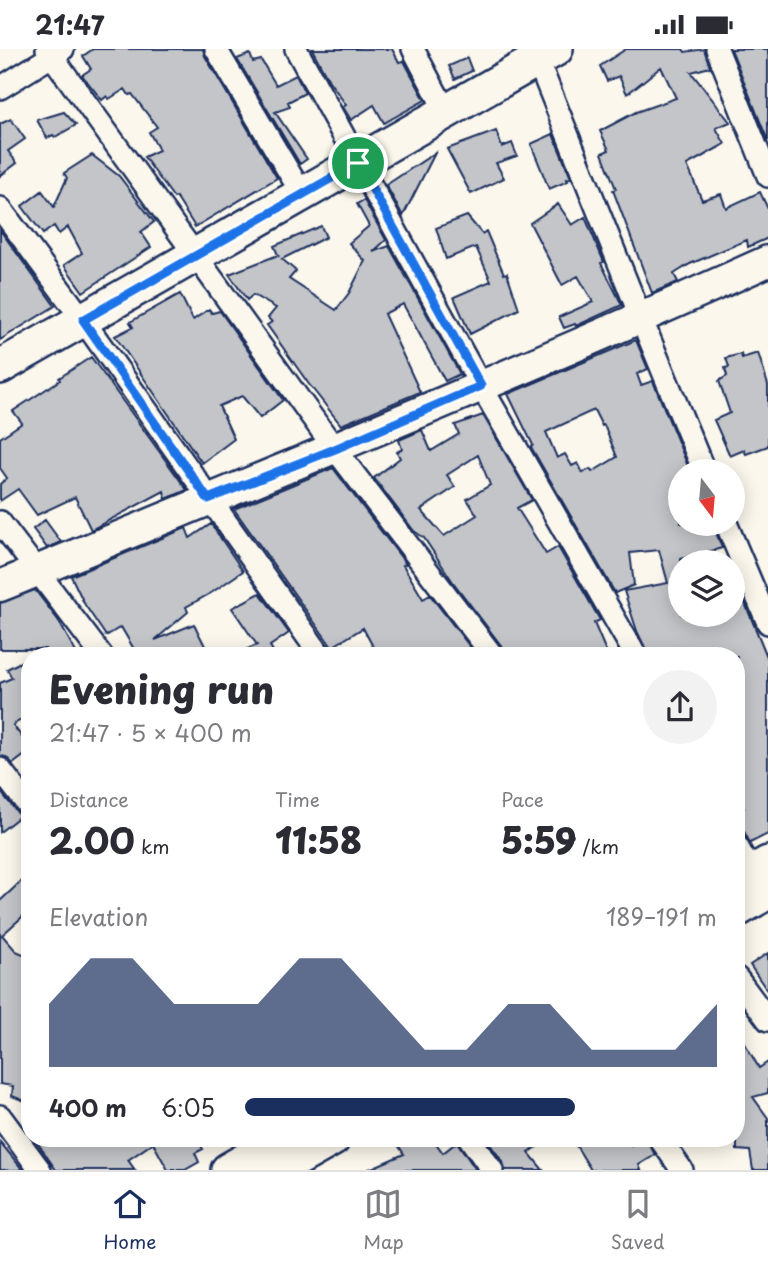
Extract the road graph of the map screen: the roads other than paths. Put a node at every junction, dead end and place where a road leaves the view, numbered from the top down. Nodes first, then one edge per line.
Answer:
1 (216, 49) edge
2 (296, 49) edge
3 (413, 49) edge
4 (717, 49) edge
5 (54, 51) edge
6 (542, 52) edge
7 (0, 88) edge
8 (446, 112) junction
9 (358, 163) junction
10 (768, 176) edge
11 (302, 194) junction
12 (0, 208) edge
13 (194, 256) junction
14 (768, 261) edge
15 (641, 319) junction
16 (83, 320) junction
17 (0, 367) edge
18 (481, 386) junction
19 (335, 449) junction
20 (699, 459) edge
21 (208, 499) junction
22 (0, 522) edge
23 (731, 536) edge
24 (37, 571) junction
25 (0, 586) edge
26 (768, 623) edge
27 (95, 647) edge
28 (315, 647) edge
29 (486, 647) edge
30 (631, 647) edge
31 (0, 769) edge
32 (21, 796) edge
33 (752, 871) edge
34 (745, 889) edge
35 (745, 989) edge
36 (768, 1020) edge
37 (0, 1116) edge
38 (21, 1144) edge
39 (23, 1147) edge
40 (317, 1147) edge
41 (476, 1147) edge
42 (666, 1147) edge
43 (292, 1159) edge
44 (40, 1170) edge
45 (229, 1170) edge
46 (492, 1170) edge
47 (682, 1170) edge

1 - 11 street
2 - 9 street
3 - 8 street
4 - 10 street
5 - 7 street
5 - 13 street
6 - 8 main road
6 - 15 street
8 - 9 main road
9 - 11 main road
9 - 18 street
11 - 13 main road
12 - 16 street
13 - 16 main road
13 - 19 street
14 - 15 main road
15 - 18 main road
15 - 20 street
16 - 17 main road
16 - 21 street
18 - 19 main road
18 - 30 street
19 - 21 main road
19 - 29 street
21 - 24 main road
21 - 28 street
22 - 24 street
23 - 26 street
24 - 25 main road
24 - 27 street
31 - 32 street
33 - 34 main road
35 - 36 street
37 - 38 street
39 - 44 street
40 - 43 main road
41 - 46 street
42 - 47 street
43 - 45 main road

